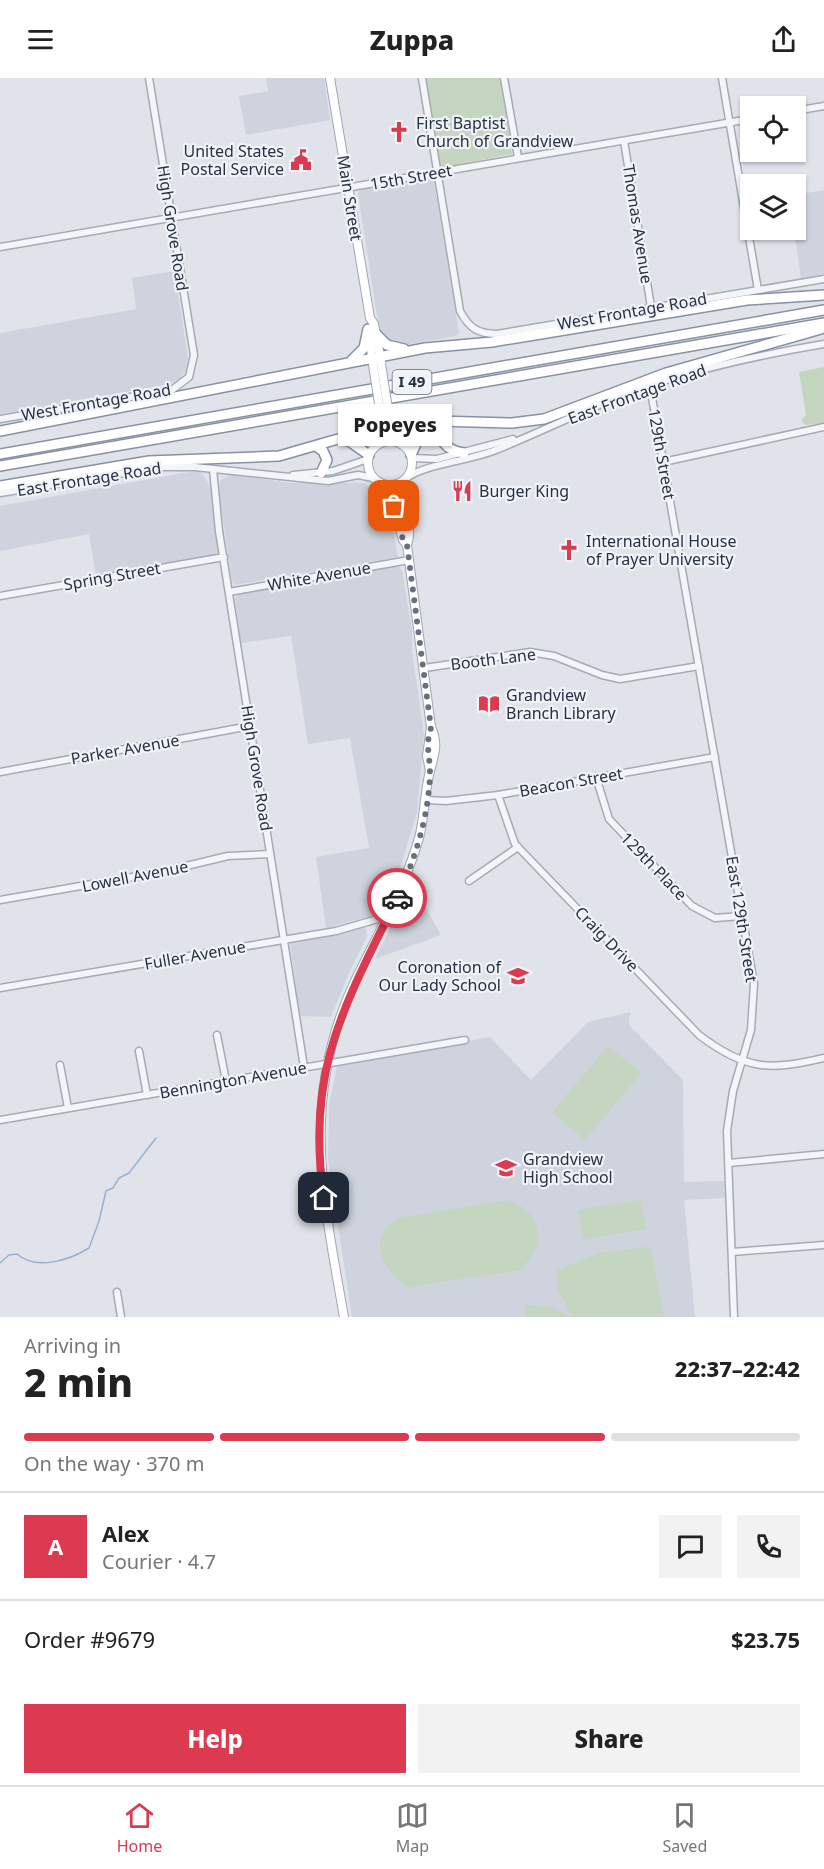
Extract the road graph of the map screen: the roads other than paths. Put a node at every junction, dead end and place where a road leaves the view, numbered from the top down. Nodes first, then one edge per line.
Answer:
1 (149, 78) edge
2 (330, 78) edge
3 (422, 78) edge
4 (504, 78) edge
5 (722, 78) edge
6 (824, 106) edge
7 (806, 109) edge
8 (740, 120) edge
9 (729, 122) junction
10 (624, 141) junction
11 (518, 157) junction
12 (437, 172) junction
13 (348, 187) junction
14 (171, 217) junction
15 (0, 247) edge
16 (824, 279) edge
17 (758, 290) junction
18 (824, 295) edge
19 (651, 307) junction
20 (824, 310) edge
21 (824, 323) edge
22 (824, 328) edge
23 (372, 331) junction
24 (824, 344) edge
25 (409, 350) junction
26 (352, 360) junction
27 (377, 360) junction
28 (189, 377) joint
29 (650, 386) junction
30 (0, 419) edge
31 (442, 420) junction
32 (386, 422) junction
33 (824, 427) edge
34 (0, 431) edge
35 (522, 437) junction
36 (379, 444) junction
37 (401, 444) junction
38 (316, 446) junction
39 (464, 453) junction
40 (0, 454) edge
41 (369, 457) junction
42 (411, 457) junction
43 (663, 462) junction
44 (0, 466) edge
45 (213, 470) junction
46 (321, 473) junction
47 (285, 476) junction
48 (409, 476) junction
49 (376, 480) junction
50 (402, 482) junction
51 (0, 486) edge
52 (0, 493) edge
53 (674, 522) joint
54 (407, 545) junction
55 (224, 557) junction
56 (409, 560) junction
57 (229, 592) junction
58 (0, 596) edge
59 (699, 666) junction
60 (425, 668) junction
61 (250, 726) junction
62 (715, 757) junction
63 (0, 772) edge
64 (596, 777) junction
65 (498, 795) junction
66 (427, 800) junction
67 (518, 847) junction
68 (270, 854) junction
69 (469, 881) dead end
70 (0, 900) edge
71 (388, 916) junction
72 (742, 916) junction
73 (284, 940) junction
74 (0, 988) edge
75 (217, 1035) dead end
76 (465, 1040) dead end
77 (139, 1051) dead end
78 (824, 1058) edge
79 (742, 1062) junction
80 (60, 1065) dead end
81 (325, 1065) junction
82 (304, 1067) junction
83 (226, 1081) junction
84 (147, 1095) junction
85 (68, 1108) junction
86 (0, 1120) edge
87 (824, 1154) edge
88 (729, 1162) junction
89 (824, 1245) edge
90 (732, 1252) junction
91 (117, 1292) dead end
92 (121, 1317) edge
93 (344, 1317) edge
94 (734, 1317) edge

1 - 14 street, High Grove Road
2 - 13 main road, Main Street
3 - 12 street, West Frontage Road
4 - 11 street
5 - 9 street
6 - 7 street
8 - 9 street, 15th Street
9 - 10 street, 15th Street
9 - 17 street
10 - 11 street, 15th Street
10 - 19 street, Thomas Avenue
11 - 12 street, 15th Street
12 - 13 street, 15th Street
12 - 19 street, West Frontage Road
13 - 14 street, 15th Street
13 - 23 main road, Main Street
14 - 15 street, 15th Street
14 - 28 street, High Grove Road
16 - 17 street, West Frontage Road
17 - 19 street, West Frontage Road
18 - 25 highway
20 - 40 highway, I 49
21 - 44 highway, I 49
22 - 31 highway
23 - 25 highway
23 - 26 highway
23 - 27 main road, Main Street
24 - 29 street, East Frontage Road
25 - 27 highway
26 - 27 highway
26 - 34 highway
27 - 32 main road, Main Street, bridge
28 - 30 street, West Frontage Road
29 - 35 street, East Frontage Road
29 - 43 street, 129th Street
31 - 39 highway
31 - 42 highway
32 - 36 main road, Main Street
32 - 37 main road, Main Street
33 - 43 street
35 - 39 street, East Frontage Road
35 - 48 street, East Frontage Road
36 - 37 main road
36 - 41 main road
37 - 42 main road
38 - 41 highway
38 - 46 highway
38 - 51 highway
39 - 42 street, East Frontage Road
41 - 46 street, East Frontage Road
41 - 49 main road
42 - 48 main road
43 - 53 street, 129th Street
45 - 47 street, East Frontage Road
45 - 52 street, East Frontage Road
45 - 55 street, High Grove Road
46 - 47 street, East Frontage Road
47 - 49 street, East Frontage Road
48 - 50 main road
49 - 50 main road
49 - 54 main road
50 - 54 main road
53 - 59 street, East 129th Street
54 - 56 main road
55 - 57 street, High Grove Road
55 - 58 street, Spring Street
56 - 57 street, White Avenue
56 - 60 main road
57 - 61 street, High Grove Road
59 - 60 street, Booth Lane
59 - 62 street, East 129th Street
60 - 66 main road
61 - 63 street, Parker Avenue
61 - 68 street, High Grove Road
62 - 64 street, Beacon Street
62 - 72 street, East 129th Street
64 - 65 street, Beacon Street
64 - 72 street, 129th Place
65 - 66 street, Beacon Street
65 - 67 street, Craig Drive
66 - 71 main road
67 - 69 street
67 - 79 street, Craig Drive
68 - 70 street, Lowell Avenue
68 - 73 street, High Grove Road
71 - 73 street, Fuller Avenue
71 - 81 main road
72 - 79 street, East 129th Street
73 - 74 street, Fuller Avenue
73 - 82 street, High Grove Road
75 - 83 street
76 - 81 street, Bennington Avenue
77 - 84 street
78 - 79 street
79 - 88 street, East 129th Street
80 - 85 street
81 - 82 street, Bennington Avenue
81 - 93 main road
82 - 83 street, Bennington Avenue
83 - 84 street, Bennington Avenue
84 - 85 street, Bennington Avenue
85 - 86 street, Bennington Avenue
87 - 88 street
88 - 90 street, East 129th Street
89 - 90 street
90 - 94 street, East 129th Street
91 - 92 street

